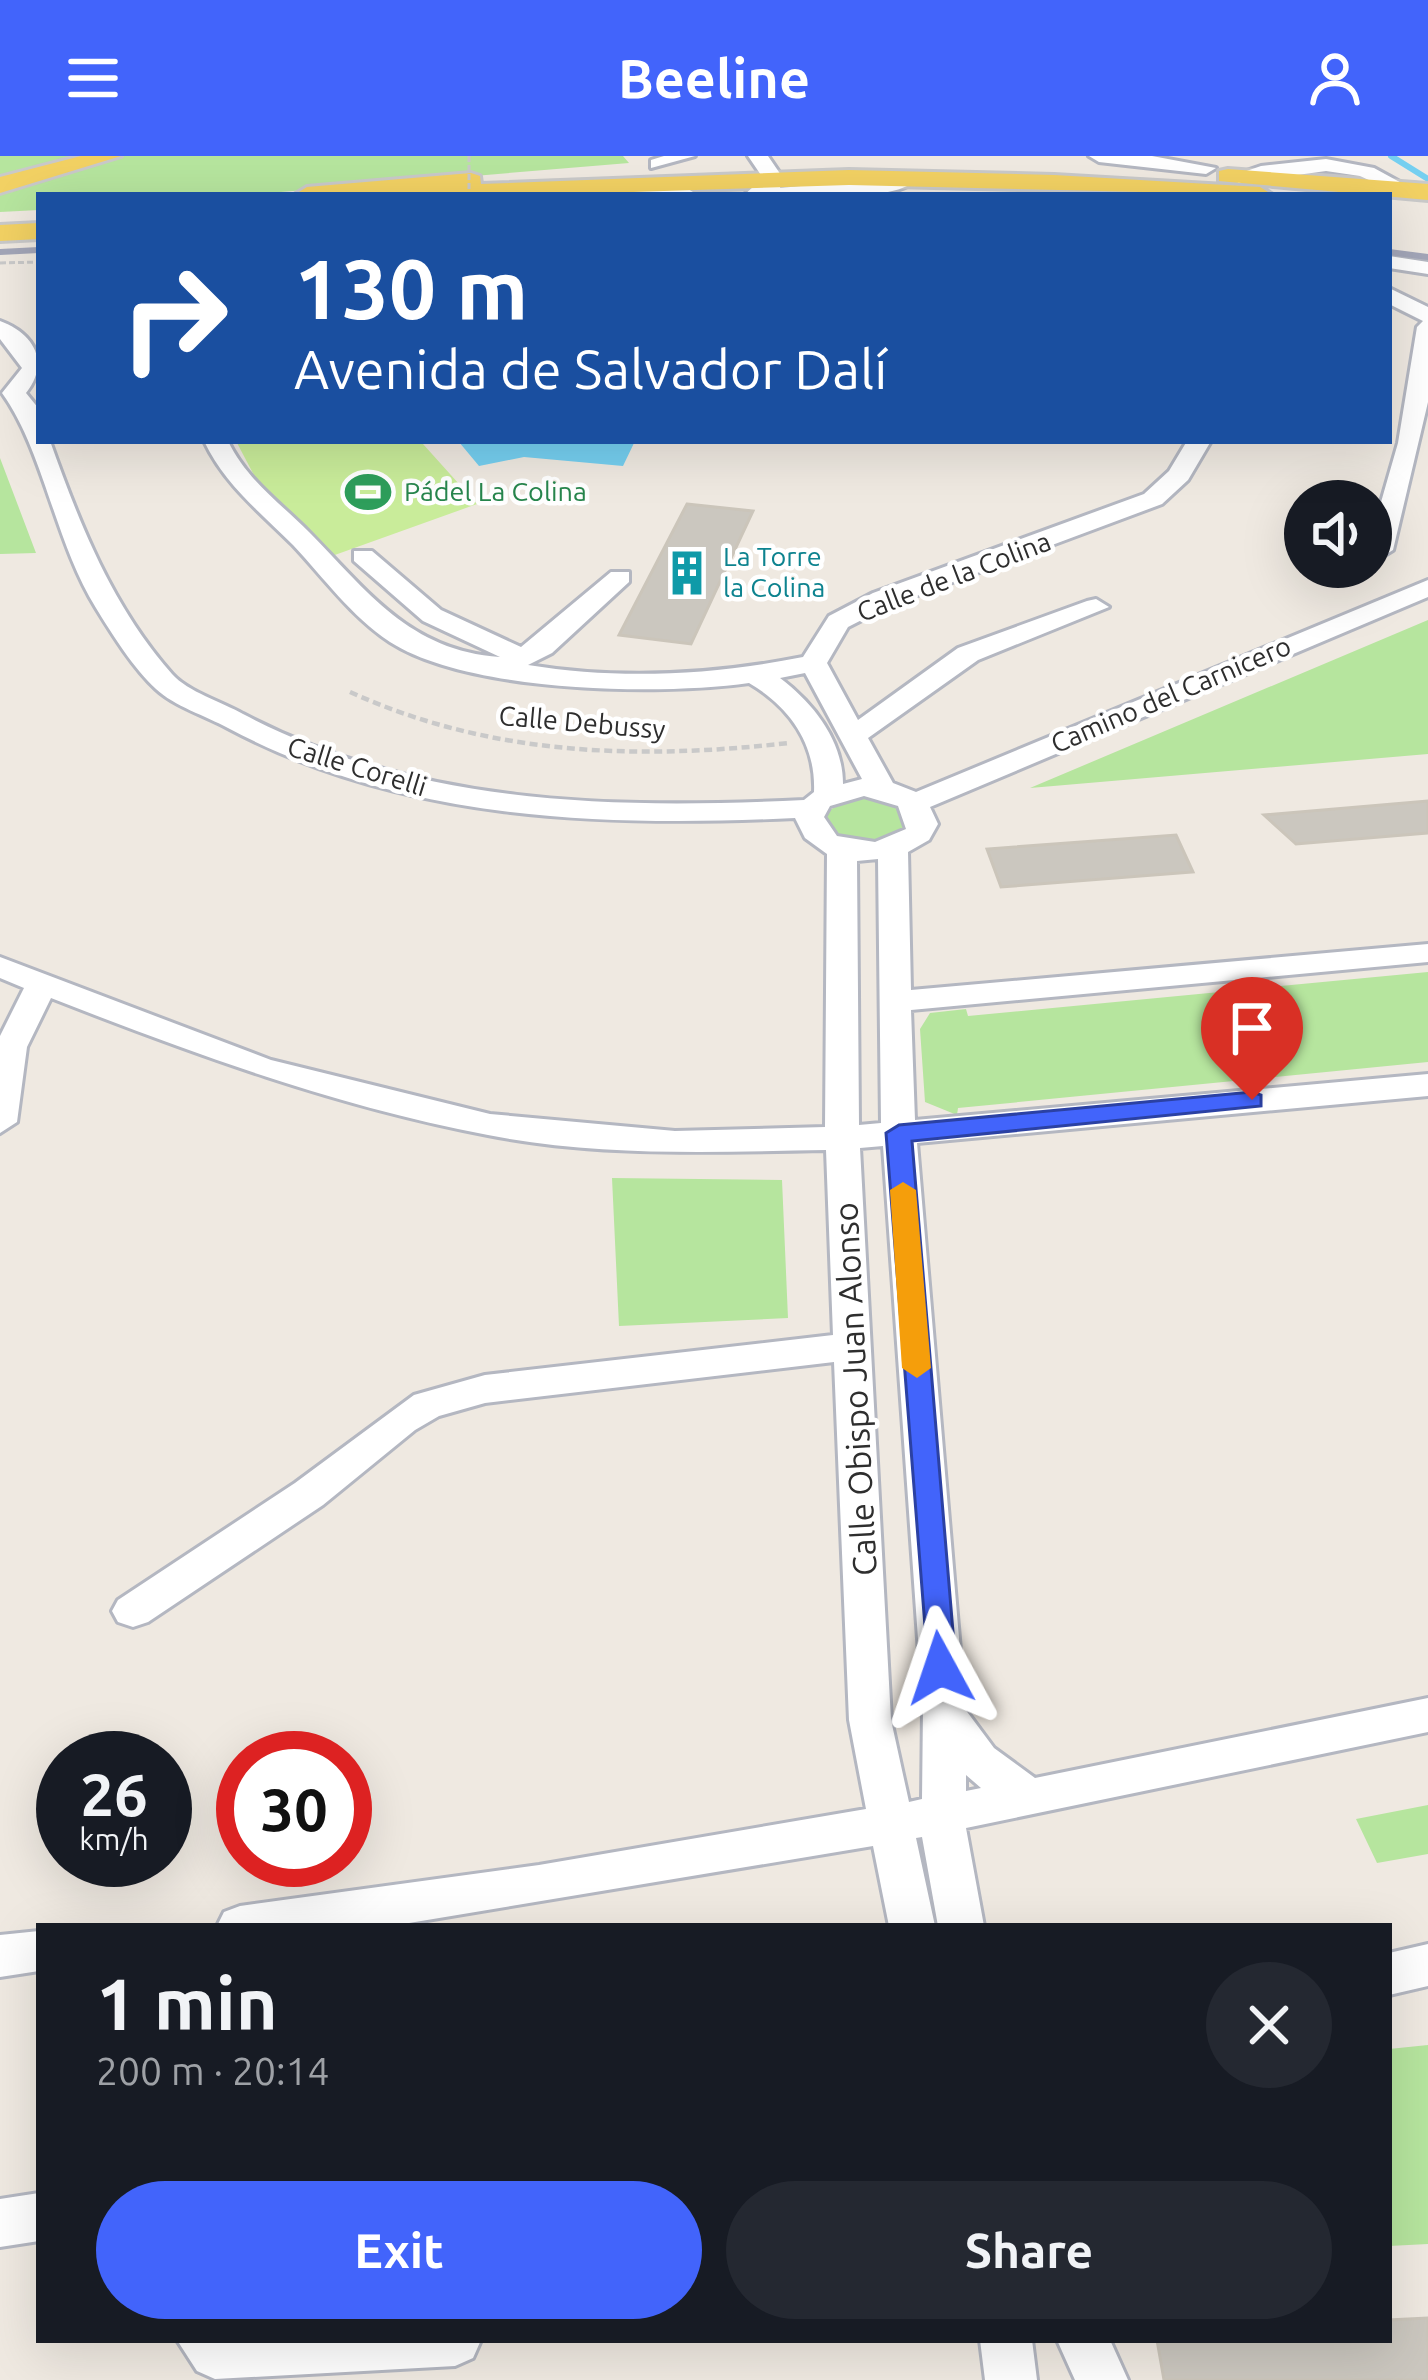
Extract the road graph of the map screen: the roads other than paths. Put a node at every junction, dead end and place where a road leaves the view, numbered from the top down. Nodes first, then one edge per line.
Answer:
1 (109, 156) edge
2 (685, 156) edge
3 (901, 156) edge
4 (1166, 158) edge
5 (1110, 162) edge
6 (1031, 164) junction
7 (1215, 169) edge
8 (766, 178) edge
9 (667, 179) edge
10 (0, 185) edge
11 (545, 188) junction
12 (374, 192) edge
13 (484, 192) edge
14 (596, 192) edge
15 (613, 192) edge
16 (1207, 192) edge
17 (1379, 192) edge
18 (1408, 196) edge
19 (1428, 209) edge
20 (36, 218) edge
21 (0, 220) edge
22 (36, 231) edge
23 (0, 233) edge
24 (1392, 262) edge
25 (1428, 268) edge
26 (1392, 297) edge
27 (1428, 316) edge
28 (1428, 327) edge
29 (0, 328) edge
30 (36, 363) edge
31 (33, 406) edge
32 (1402, 407) edge
33 (44, 444) edge
34 (216, 444) edge
35 (1196, 444) edge
36 (1419, 446) edge
37 (1392, 518) edge
38 (364, 556) dead end
39 (620, 577) dead end
40 (1428, 588) edge
41 (1096, 607) dead end
42 (509, 663) junction
43 (813, 663) junction
44 (757, 676) junction
45 (855, 735) junction
46 (882, 789) junction
47 (820, 801) junction
48 (914, 803) junction
49 (842, 848) junction
50 (893, 849) junction
51 (1428, 953) edge
52 (0, 967) edge
53 (42, 983) junction
54 (893, 1002) junction
55 (1428, 1085) edge
56 (0, 1122) edge
57 (899, 1133) junction
58 (844, 1138) junction
59 (853, 1346) junction
60 (133, 1611) dead end
61 (944, 1709) junction
62 (1428, 1715) edge
63 (1030, 1797) junction
64 (941, 1816) junction
65 (888, 1827) junction
66 (265, 1923) edge
67 (911, 1923) edge
68 (960, 1923) edge
69 (36, 1951) edge
70 (0, 1956) edge
71 (1428, 1965) edge
72 (1392, 1973) edge
73 (36, 2217) edge
74 (0, 2223) edge
75 (205, 2343) edge
76 (399, 2343) edge
77 (1006, 2343) edge
78 (1084, 2343) edge
79 (1011, 2380) edge
80 (1102, 2380) edge

1 - 10 main road
2 - 9 street
3 - 6 main road
4 - 5 street
4 - 7 street
5 - 6 main road
5 - 7 main road
6 - 8 main road
7 - 17 main road
8 - 9 main road
8 - 16 main road
9 - 11 main road
9 - 12 main road
9 - 15 street
11 - 13 main road
11 - 14 street
18 - 19 main road
20 - 21 main road
22 - 23 main road
24 - 25 street
26 - 27 street
28 - 32 street
29 - 30 street
30 - 31 street
32 - 36 street
33 - 47 street, Calle Corelli
34 - 42 street
35 - 43 street, Calle de la Colina
36 - 37 street
38 - 42 street
39 - 42 street
40 - 48 street, Camino del Carnicero
41 - 45 street
42 - 44 street
43 - 44 street
43 - 45 street
44 - 47 street
45 - 46 street
46 - 47 street, Calle Corelli
46 - 48 street
47 - 49 street
48 - 50 street
49 - 50 street
49 - 58 street, Calle Obispo Juan Alonso
50 - 54 street, Calle Obispo Juan Alonso
51 - 54 street
52 - 53 street
53 - 56 street
53 - 58 street
54 - 57 street, Calle Obispo Juan Alonso
55 - 57 street
57 - 58 street
57 - 61 street, Calle Obispo Juan Alonso
58 - 59 street, Calle Obispo Juan Alonso
59 - 60 street
59 - 65 street, Calle Obispo Juan Alonso
61 - 63 street
61 - 64 street, Calle Obispo Juan Alonso
62 - 63 street
63 - 64 street
64 - 65 street
64 - 68 street, Calle Obispo Juan Alonso
65 - 66 street
65 - 67 street, Calle Obispo Juan Alonso
69 - 70 street
71 - 72 street
73 - 74 street
75 - 76 street
77 - 79 street
78 - 80 street

